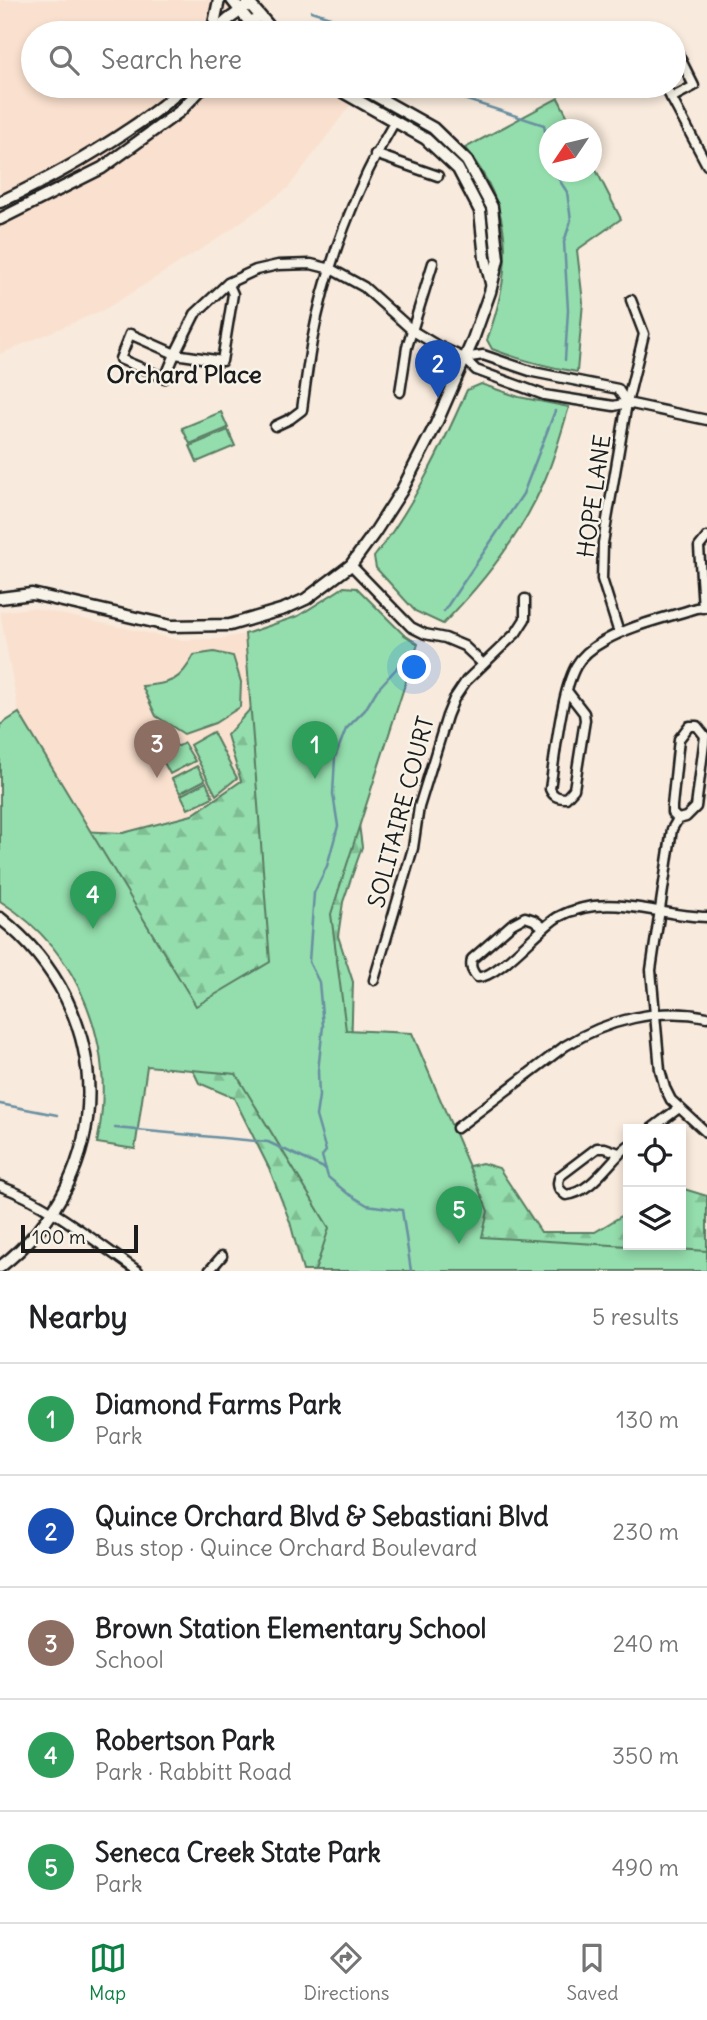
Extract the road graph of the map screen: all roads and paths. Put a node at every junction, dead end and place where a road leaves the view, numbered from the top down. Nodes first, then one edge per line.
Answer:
1 (219, 0) edge
2 (232, 0) edge
3 (249, 2) edge
4 (241, 12) junction
5 (260, 17) junction
6 (215, 21) edge
7 (227, 21) edge
8 (248, 21) edge
9 (254, 21) edge
10 (264, 21) edge
11 (686, 70) edge
12 (686, 90) edge
13 (171, 98) edge
14 (193, 98) edge
15 (354, 98) edge
16 (379, 98) edge
17 (671, 98) edge
18 (395, 121) junction
19 (375, 154) junction
20 (707, 166) edge
21 (438, 176) dead end
22 (0, 202) edge
23 (0, 219) edge
24 (433, 263) dead end
25 (331, 269) junction
26 (228, 283) junction
27 (492, 285) junction
28 (631, 300) dead end
29 (413, 331) junction
30 (175, 354) junction
31 (464, 358) junction
32 (400, 392) dead end
33 (628, 403) junction
34 (707, 420) edge
35 (275, 426) dead end
36 (707, 537) edge
37 (352, 565) junction
38 (0, 598) edge
39 (525, 599) dead end
40 (705, 608) edge
41 (619, 633) junction
42 (483, 664) junction
43 (567, 691) junction
44 (678, 819) junction
45 (659, 911) junction
46 (707, 917) edge
47 (0, 918) edge
48 (543, 927) junction
49 (374, 980) dead end
50 (655, 1014) junction
51 (707, 1017) edge
52 (679, 1108) junction
53 (658, 1124) edge
54 (457, 1128) dead end
55 (707, 1132) edge
56 (623, 1150) edge
57 (619, 1153) junction
58 (0, 1186) edge
59 (53, 1213) junction
60 (222, 1256) dead end
61 (0, 1267) edge
62 (134, 1270) edge
63 (209, 1271) edge

1 - 6 street
2 - 4 street
3 - 4 street
3 - 5 street
4 - 7 street
4 - 8 street
5 - 9 street
5 - 10 street
11 - 12 street
13 - 22 street
14 - 23 street
15 - 18 street
16 - 27 street
17 - 20 street
18 - 19 street
18 - 27 street
19 - 21 street
19 - 25 street
24 - 29 street
25 - 26 street
25 - 29 street
25 - 35 street
26 - 30 street
26 - 30 street
27 - 31 street
28 - 33 street, HOPE LANE
29 - 31 street
29 - 32 street
30 - 30 street
31 - 33 street
31 - 33 street
31 - 37 street
33 - 34 street
33 - 41 street, HOPE LANE
36 - 40 street
37 - 38 street
37 - 42 street
39 - 42 street, SOLITAIRE COURT
40 - 41 street
41 - 43 street
42 - 49 street, SOLITAIRE COURT
43 - 43 street
44 - 44 street
44 - 45 street
45 - 46 street
45 - 48 street
45 - 50 street
47 - 59 street
48 - 48 street
50 - 51 street
50 - 52 street
50 - 54 street
52 - 53 street
52 - 55 street
56 - 57 street
57 - 57 street
58 - 59 street
59 - 61 street
59 - 62 street
60 - 63 street

